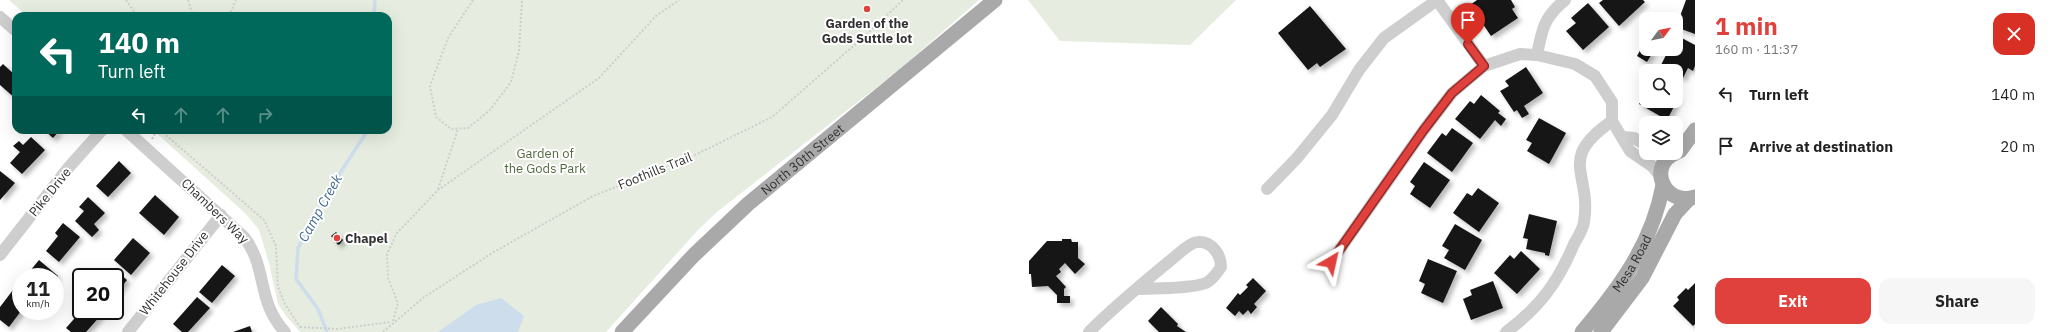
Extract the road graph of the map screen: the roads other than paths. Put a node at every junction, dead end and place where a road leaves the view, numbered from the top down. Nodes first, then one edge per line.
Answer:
1 (995, 0) edge
2 (1437, 0) edge
3 (1565, 0) edge
4 (0, 19) edge
5 (12, 28) edge
6 (1537, 55) junction
7 (1484, 66) junction
8 (1612, 121) junction
9 (1695, 130) edge
10 (99, 134) edge
11 (131, 134) edge
12 (1622, 137) junction
13 (1639, 141) edge
14 (1683, 143) edge
15 (1683, 153) edge
16 (1695, 154) edge
17 (1667, 160) edge
18 (1662, 181) junction
19 (1267, 189) dead end
20 (1692, 198) edge
21 (221, 214) junction
22 (0, 255) edge
23 (1331, 262) dead end
24 (1137, 290) junction
25 (128, 332) edge
26 (285, 332) edge
27 (622, 332) edge
28 (1089, 332) edge
29 (1506, 332) edge
30 (1582, 332) edge
31 (1600, 332) edge

1 - 27 main road, North 30th Street
2 - 7 street
2 - 19 street
3 - 6 street
4 - 5 street
6 - 7 street
6 - 8 street
7 - 23 street
8 - 12 street
8 - 29 street
9 - 14 main road, Mesa Road
10 - 22 street, Pike Drive
11 - 21 street, Chambers Way
12 - 13 street
12 - 18 street
15 - 16 main road
17 - 18 main road, Mesa Road
18 - 20 main road, Mesa Road
18 - 30 main road, Mesa Road
20 - 31 main road, Mesa Road
21 - 25 street, Whitehouse Drive
21 - 26 street, Chambers Way
24 - 24 street
24 - 28 street

